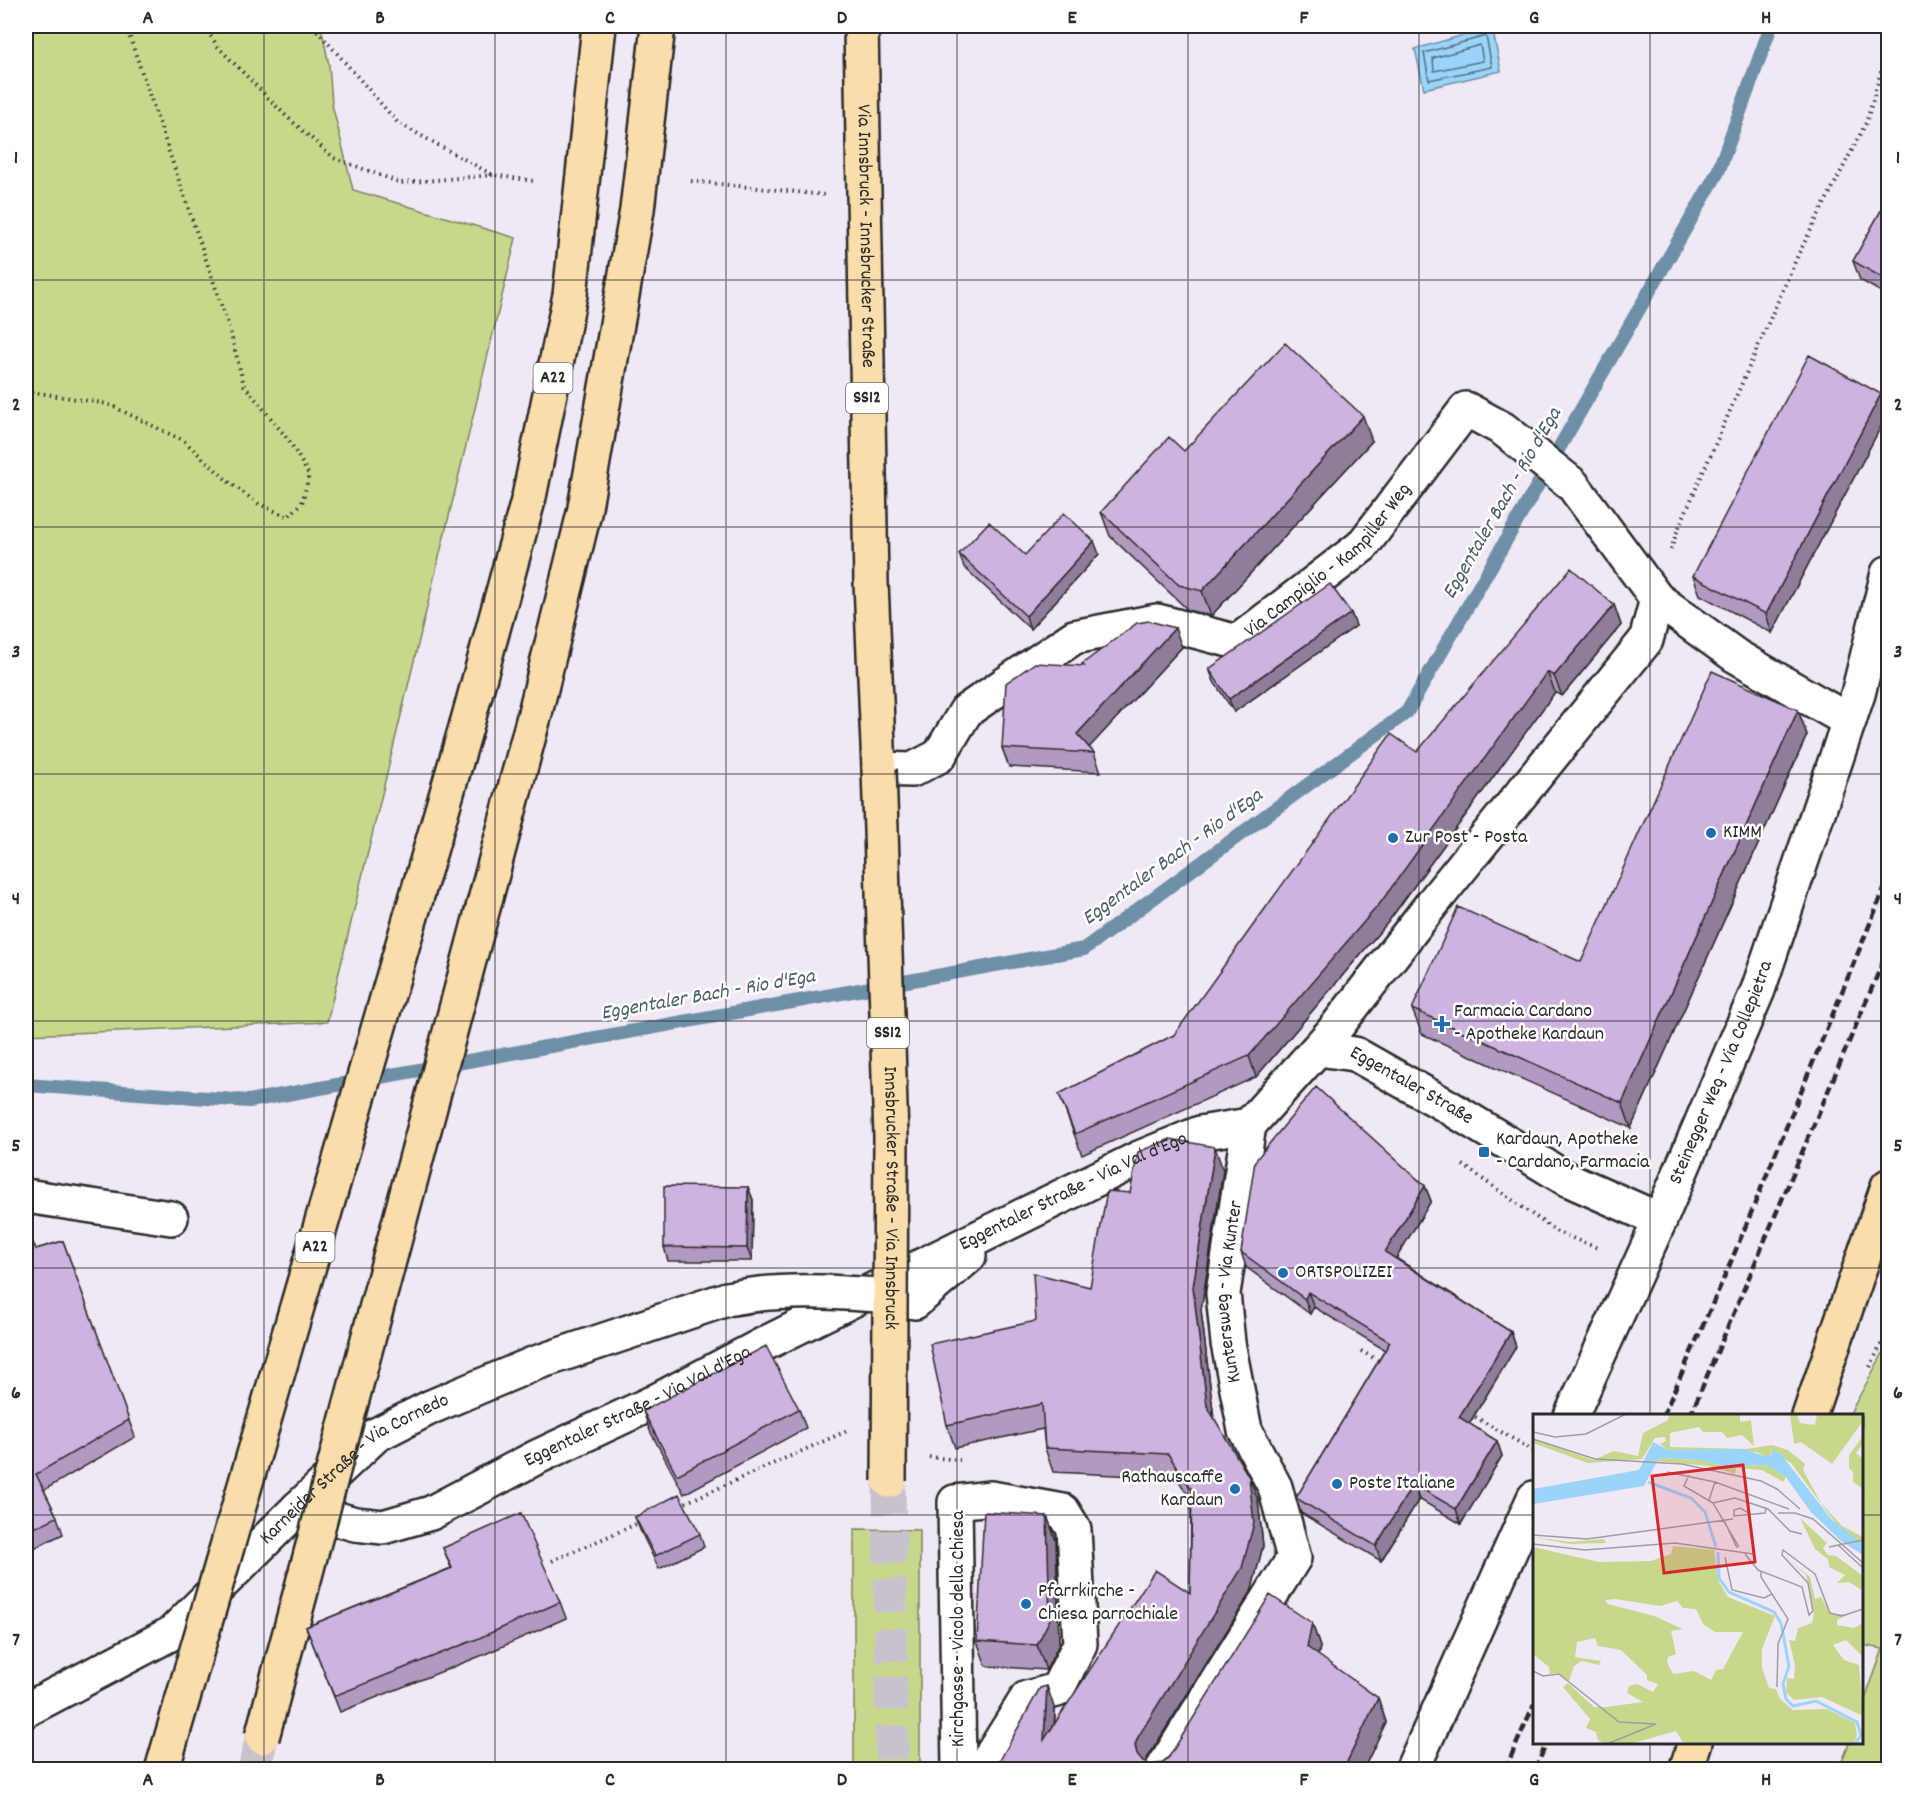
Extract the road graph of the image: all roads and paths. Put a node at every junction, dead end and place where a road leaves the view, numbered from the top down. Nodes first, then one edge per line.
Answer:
1 (126, 26) edge
2 (204, 26) edge
3 (314, 26) edge
4 (599, 26) edge
5 (658, 26) edge
6 (861, 26) edge
7 (1888, 48) edge
8 (493, 174) junction
9 (534, 181) dead end
10 (691, 181) dead end
11 (864, 199) junction
12 (26, 392) edge
13 (1888, 573) edge
14 (1657, 599) junction
15 (1849, 721) junction
16 (879, 769) junction
17 (1318, 1049) junction
18 (1249, 1125) junction
19 (1454, 1158) dead end
20 (1888, 1185) edge
21 (26, 1196) edge
22 (171, 1218) dead end
23 (1660, 1220) junction
24 (1007, 1224) junction
25 (1600, 1249) dead end
26 (902, 1299) junction
27 (1361, 1351) edge
28 (1389, 1367) edge
29 (1465, 1411) edge
30 (1572, 1414) edge
31 (1810, 1414) edge
32 (852, 1429) dead end
33 (927, 1446) dead end
34 (1533, 1450) edge
35 (961, 1460) edge
36 (889, 1481) tunnel mouth
37 (1533, 1500) edge
38 (298, 1508) junction
39 (669, 1509) edge
40 (648, 1519) edge
41 (552, 1561) dead end
42 (26, 1710) edge
43 (262, 1737) tunnel mouth
44 (1695, 1744) edge
45 (162, 1770) edge
46 (959, 1770) edge
47 (981, 1770) edge
48 (1162, 1770) edge
49 (1412, 1770) edge
50 (1686, 1770) edge

1 - 12 path
2 - 8 path
3 - 8 path
4 - 45 main road, A22, bridge
5 - 43 main road, bridge
6 - 11 main road, Via Innsbruck - Innsbrucker Straße / SS12
7 - 14 path
8 - 9 path
10 - 11 path
11 - 16 main road, Via Innsbruck - Innsbrucker Straße / SS12
13 - 15 street, Steinegger Weg - Via Collepietra
14 - 15 street
14 - 16 street, Via Campiglio - Kampiller Weg
14 - 17 street
15 - 23 street, Steinegger Weg - Via Collepietra
16 - 26 main road, Innsbrucker Straße - Via Innsbruck / SS12, bridge
17 - 18 street
17 - 23 street, Eggentaler Straße
18 - 24 street, Eggentaler Straße - Via Val d'Ega
18 - 48 street, Kuntersweg - Via Kunter
19 - 25 path
20 - 31 main road
21 - 22 street
23 - 30 street, Steinegger Weg - Via Collepietra
24 - 26 street
24 - 38 street, Eggentaler Straße - Via Val d'Ega
26 - 36 main road, Innsbrucker Straße - Via Innsbruck / SS12, bridge
26 - 38 street, Karneider Straße - Via Cornedo, bridge
27 - 28 path
29 - 34 path
32 - 39 path
33 - 35 path
37 - 49 street
38 - 42 street, Karneider Straße - Via Cornedo
40 - 41 path
44 - 50 main road
46 - 47 street, Kirchgasse - Vicolo della Chiesa

